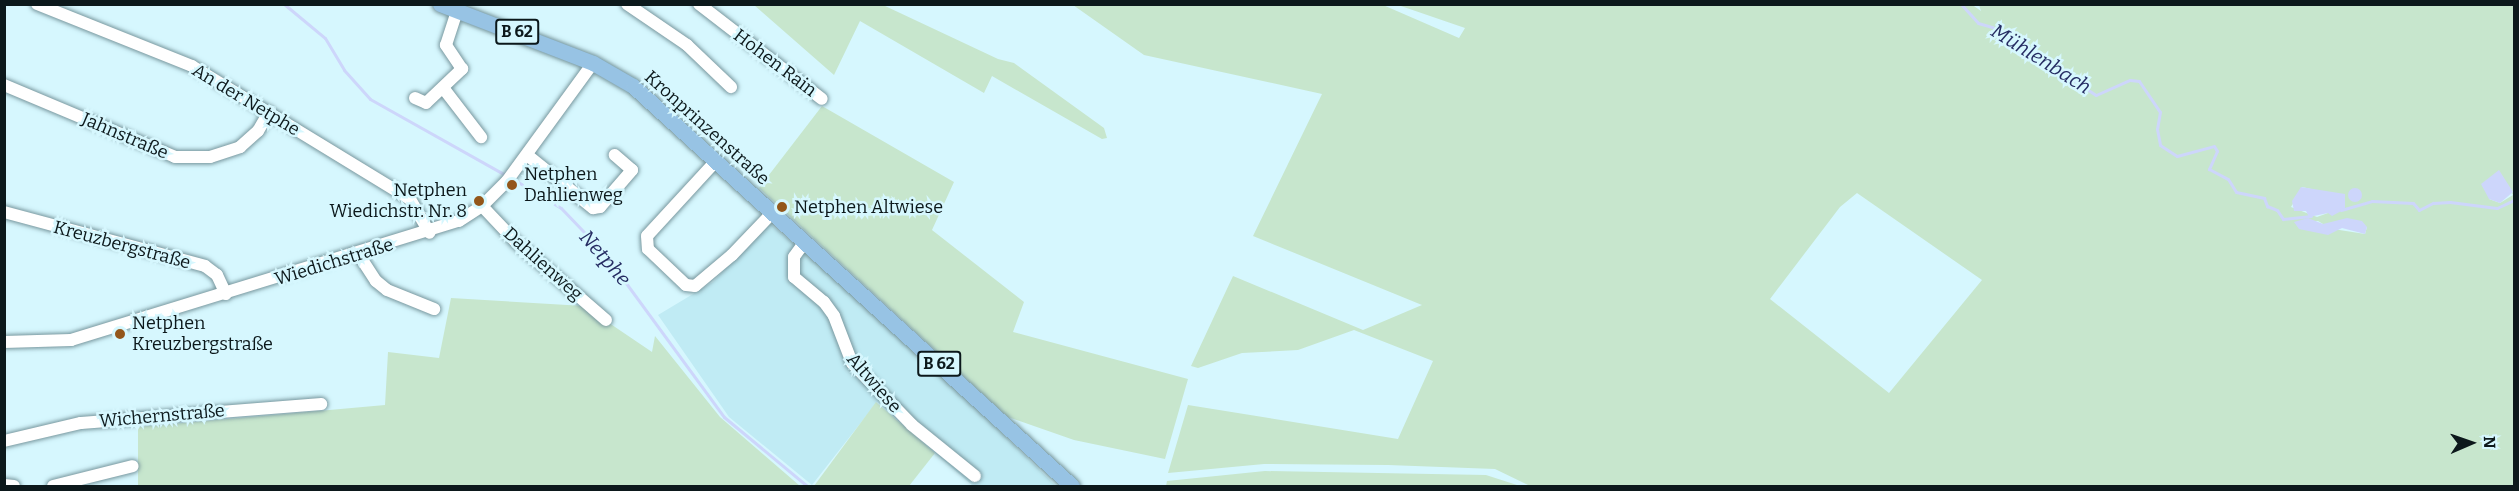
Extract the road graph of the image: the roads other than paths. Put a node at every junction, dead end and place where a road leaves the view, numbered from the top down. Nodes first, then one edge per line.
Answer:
1 (37, 4) edge
2 (440, 4) edge
3 (627, 4) edge
4 (699, 4) edge
5 (457, 11) junction
6 (593, 63) junction
7 (4, 85) edge
8 (731, 87) dead end
9 (444, 89) junction
10 (415, 98) dead end
11 (822, 99) dead end
12 (269, 112) junction
13 (481, 137) dead end
14 (527, 155) junction
15 (615, 155) dead end
16 (715, 162) junction
17 (482, 206) junction
18 (4, 212) edge
19 (773, 212) junction
20 (430, 233) junction
21 (804, 243) junction
22 (359, 255) junction
23 (226, 294) junction
24 (434, 309) dead end
25 (606, 320) dead end
26 (4, 342) edge
27 (321, 404) dead end
28 (4, 441) edge
29 (133, 466) dead end
30 (975, 476) dead end
31 (4, 485) edge
32 (14, 486) edge
33 (53, 486) edge
34 (1072, 486) edge

1 - 12 street, An der Netphe
2 - 5 main road, Kronprinzenstraße / B 62
3 - 8 street
4 - 11 street, Hohen Rain
5 - 6 main road, Kronprinzenstraße / B 62
5 - 9 street
6 - 14 street, Wiedichstraße
6 - 16 main road, Kronprinzenstraße / B 62
7 - 12 street, Jahnstraße
9 - 10 street
9 - 13 street
12 - 20 street, An der Netphe
14 - 15 street
14 - 17 street, Wiedichstraße
16 - 19 main road, Kronprinzenstraße / B 62
16 - 19 street
17 - 20 street, Wiedichstraße
17 - 25 street, Dahlienweg
18 - 23 street, Kreuzbergstraße
19 - 21 main road, Kronprinzenstraße / B 62
20 - 22 street, Wiedichstraße
21 - 30 street, Altwiese
21 - 34 main road, B 62
22 - 23 street, Wiedichstraße
22 - 24 street
23 - 26 street, Wiedichstraße
27 - 28 street, Wichernstraße
29 - 33 street
31 - 32 street

